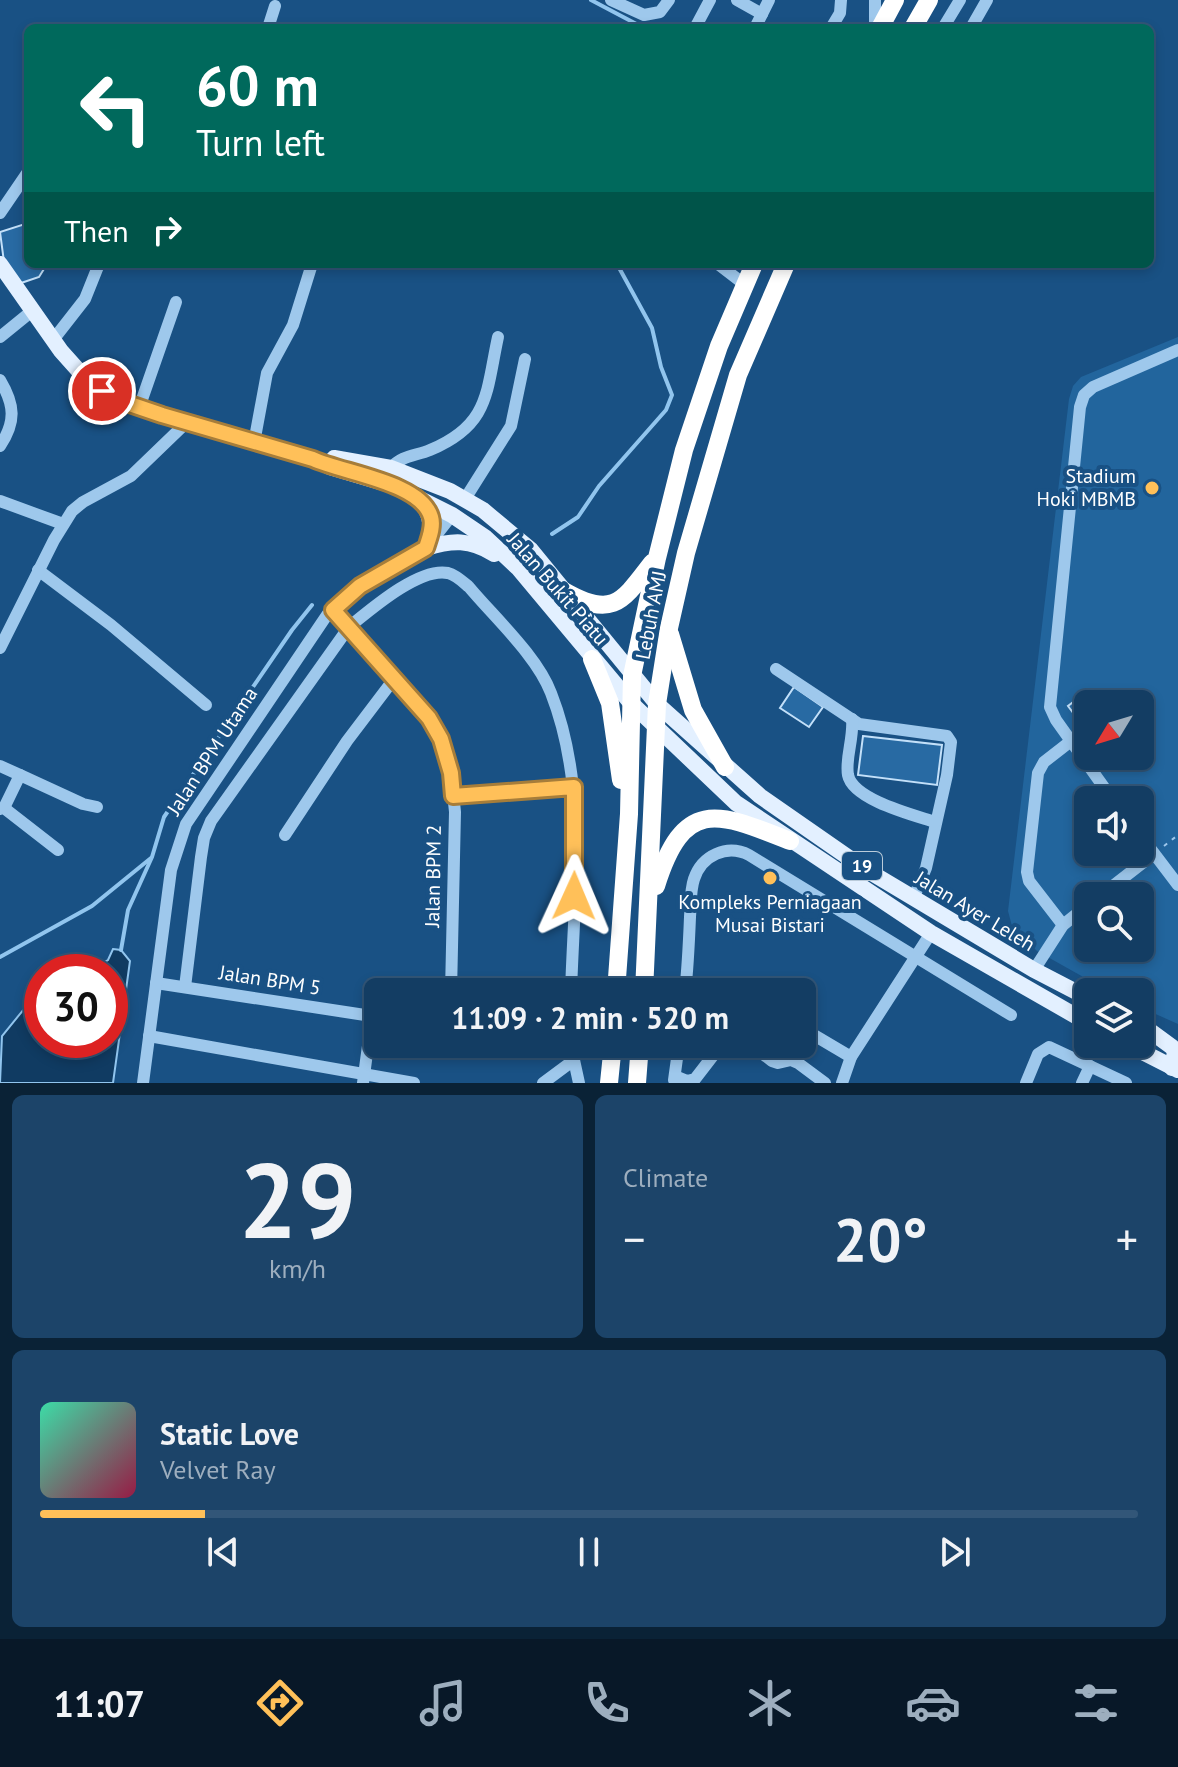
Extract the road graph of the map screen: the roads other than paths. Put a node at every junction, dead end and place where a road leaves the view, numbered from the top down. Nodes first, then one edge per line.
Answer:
1 (611, 0) edge
2 (669, 0) edge
3 (710, 0) edge
4 (737, 0) edge
5 (769, 0) edge
6 (841, 0) edge
7 (875, 0) edge
8 (895, 0) edge
9 (929, 0) edge
10 (960, 0) edge
11 (987, 0) edge
12 (275, 6) dead end
13 (762, 14) junction
14 (269, 24) edge
15 (697, 24) edge
16 (757, 24) edge
17 (833, 24) edge
18 (877, 24) edge
19 (880, 24) edge
20 (915, 24) edge
21 (945, 24) edge
22 (973, 24) edge
23 (24, 178) edge
24 (0, 213) edge
25 (0, 264) edge
26 (97, 268) edge
27 (311, 268) edge
28 (723, 268) edge
29 (752, 268) edge
30 (784, 268) edge
31 (744, 284) junction
32 (176, 302) dead end
33 (32, 311) junction
34 (0, 337) edge
35 (498, 337) dead end
36 (53, 340) junction
37 (1178, 350) edge
38 (525, 359) dead end
39 (0, 380) edge
40 (139, 408) junction
41 (186, 423) junction
42 (254, 443) junction
43 (0, 446) edge
44 (313, 459) junction
45 (391, 468) junction
46 (420, 478) junction
47 (419, 498) junction
48 (465, 499) junction
49 (0, 501) edge
50 (452, 515) junction
51 (63, 524) junction
52 (509, 530) junction
53 (426, 548) junction
54 (657, 558) junction
55 (519, 569) junction
56 (38, 570) junction
57 (564, 591) junction
58 (333, 610) junction
59 (349, 627) junction
60 (669, 628) junction
61 (0, 648) edge
62 (592, 659) junction
63 (776, 669) dead end
64 (632, 676) junction
65 (394, 679) junction
66 (631, 703) junction
67 (657, 704) junction
68 (206, 705) dead end
69 (852, 719) junction
70 (657, 730) junction
71 (1071, 741) junction
72 (0, 766) edge
73 (725, 767) junction
74 (20, 775) junction
75 (1103, 786) edge
76 (574, 787) junction
77 (453, 796) junction
78 (97, 807) dead end
79 (2, 809) edge
80 (629, 814) junction
81 (935, 822) junction
82 (285, 835) dead end
83 (790, 841) junction
84 (58, 850) dead end
85 (1154, 854) edge
86 (1139, 866) edge
87 (1118, 882) edge
88 (895, 885) junction
89 (1178, 885) edge
90 (914, 897) junction
91 (649, 907) junction
92 (1074, 916) edge
93 (1063, 925) junction
94 (931, 933) junction
95 (916, 957) junction
96 (1034, 970) junction
97 (451, 978) edge
98 (571, 978) edge
99 (617, 978) edge
100 (645, 978) edge
101 (686, 978) edge
102 (156, 983) junction
103 (185, 987) junction
104 (1074, 991) edge
105 (364, 1015) edge
106 (1011, 1015) dead end
107 (1074, 1015) edge
108 (1074, 1015) edge
109 (1154, 1030) edge
110 (1154, 1034) edge
111 (149, 1036) junction
112 (816, 1036) edge
113 (1178, 1040) edge
114 (851, 1057) junction
115 (368, 1058) edge
116 (612, 1058) edge
117 (639, 1058) edge
118 (677, 1058) edge
119 (711, 1058) edge
120 (768, 1058) edge
121 (1148, 1058) edge
122 (574, 1060) joint
123 (1090, 1066) junction
124 (1173, 1074) edge
125 (364, 1078) edge
126 (674, 1079) edge
127 (143, 1083) edge
128 (414, 1083) edge
129 (543, 1083) edge
130 (579, 1083) edge
131 (609, 1083) edge
132 (637, 1083) edge
133 (825, 1083) edge
134 (842, 1083) edge
135 (1026, 1083) edge
136 (1082, 1083) edge
137 (1126, 1083) edge

1 - 2 street
3 - 15 street
4 - 13 street
5 - 13 street
6 - 17 street
7 - 18 street
8 - 19 highway
9 - 20 highway
10 - 21 street
11 - 22 street
12 - 14 street
13 - 16 street
23 - 24 street
25 - 33 main road, Jalan Bukit Piatu
26 - 36 street
27 - 42 street
28 - 31 street
29 - 31 highway, Lebuh AMJ
30 - 60 highway, Lebuh AMJ
31 - 54 highway, Lebuh AMJ
32 - 40 street
33 - 34 street
33 - 36 main road, Jalan Bukit Piatu
35 - 45 street
36 - 40 main road, Jalan Bukit Piatu
37 - 71 street
38 - 48 street
39 - 43 street
40 - 41 main road, Jalan Bukit Piatu
41 - 42 main road, Jalan Bukit Piatu
41 - 51 street
42 - 44 main road, Jalan Bukit Piatu
44 - 45 main road, Jalan Bukit Piatu
44 - 47 main road, Jalan Bukit Piatu
45 - 46 main road, Jalan Bukit Piatu
46 - 48 main road, Jalan Bukit Piatu
46 - 50 main road
47 - 50 main road, Jalan Bukit Piatu
47 - 53 main road
48 - 52 main road, Jalan Bukit Piatu
49 - 51 street
50 - 52 main road
50 - 53 street, Jalan BPM Utama
50 - 55 main road, Jalan Bukit Piatu
51 - 56 street
52 - 57 main road, Jalan Bukit Piatu
53 - 55 main road
53 - 58 street, Jalan BPM Utama
54 - 57 highway
54 - 64 highway, Lebuh AMJ
55 - 62 main road, Jalan Bukit Piatu
56 - 61 street
56 - 68 street
57 - 64 main road, Jalan Bukit Piatu
58 - 59 street, Jalan BPM 2
58 - 102 street, Jalan BPM Utama
59 - 65 street, Jalan BPM 2
59 - 76 street
59 - 103 street
60 - 67 highway, Lebuh AMJ
60 - 73 highway
62 - 66 main road, Jalan Bukit Piatu
62 - 80 highway
63 - 69 street
64 - 66 highway, Lebuh AMJ
64 - 67 main road, Jalan Bukit Piatu
65 - 77 street, Jalan BPM 2
65 - 82 street
66 - 70 main road, Jalan Bukit Piatu
66 - 80 highway, Lebuh AMJ
67 - 70 highway, Lebuh AMJ
67 - 73 main road, Jalan Ayer Leleh / 19
69 - 81 street
69 - 81 street
70 - 83 main road, Jalan Ayer Leleh / 19
70 - 91 highway, Lebuh AMJ
71 - 75 street
71 - 93 street
72 - 74 street
73 - 88 main road, Jalan Ayer Leleh / 19
74 - 78 street
74 - 79 street
76 - 77 street
76 - 98 street
77 - 97 street, Jalan BPM 2
79 - 84 street
80 - 99 highway, Lebuh AMJ
81 - 90 street
83 - 91 highway
83 - 94 main road, Jalan Ayer Leleh / 19
85 - 89 street
86 - 87 street
88 - 90 main road, Jalan Ayer Leleh / 19
88 - 94 main road
90 - 96 main road, Jalan Ayer Leleh / 19
91 - 100 highway, Lebuh AMJ
92 - 93 street
93 - 96 street
94 - 95 street
94 - 107 main road, Jalan Ayer Leleh / 19
95 - 101 street
95 - 106 street
95 - 114 street
96 - 104 main road, Jalan Ayer Leleh / 19
96 - 108 main road
102 - 103 street, Jalan BPM 5
102 - 111 street, Jalan BPM Utama
103 - 105 street, Jalan BPM 5
109 - 113 main road
110 - 124 main road
111 - 125 street
111 - 127 street, Jalan BPM Utama
112 - 114 street
114 - 134 street
115 - 125 street
116 - 131 highway
117 - 132 highway
118 - 126 street
119 - 126 street
120 - 133 street
121 - 124 main road
122 - 129 street
122 - 130 street
123 - 135 street
123 - 136 street
123 - 137 street
125 - 128 street

